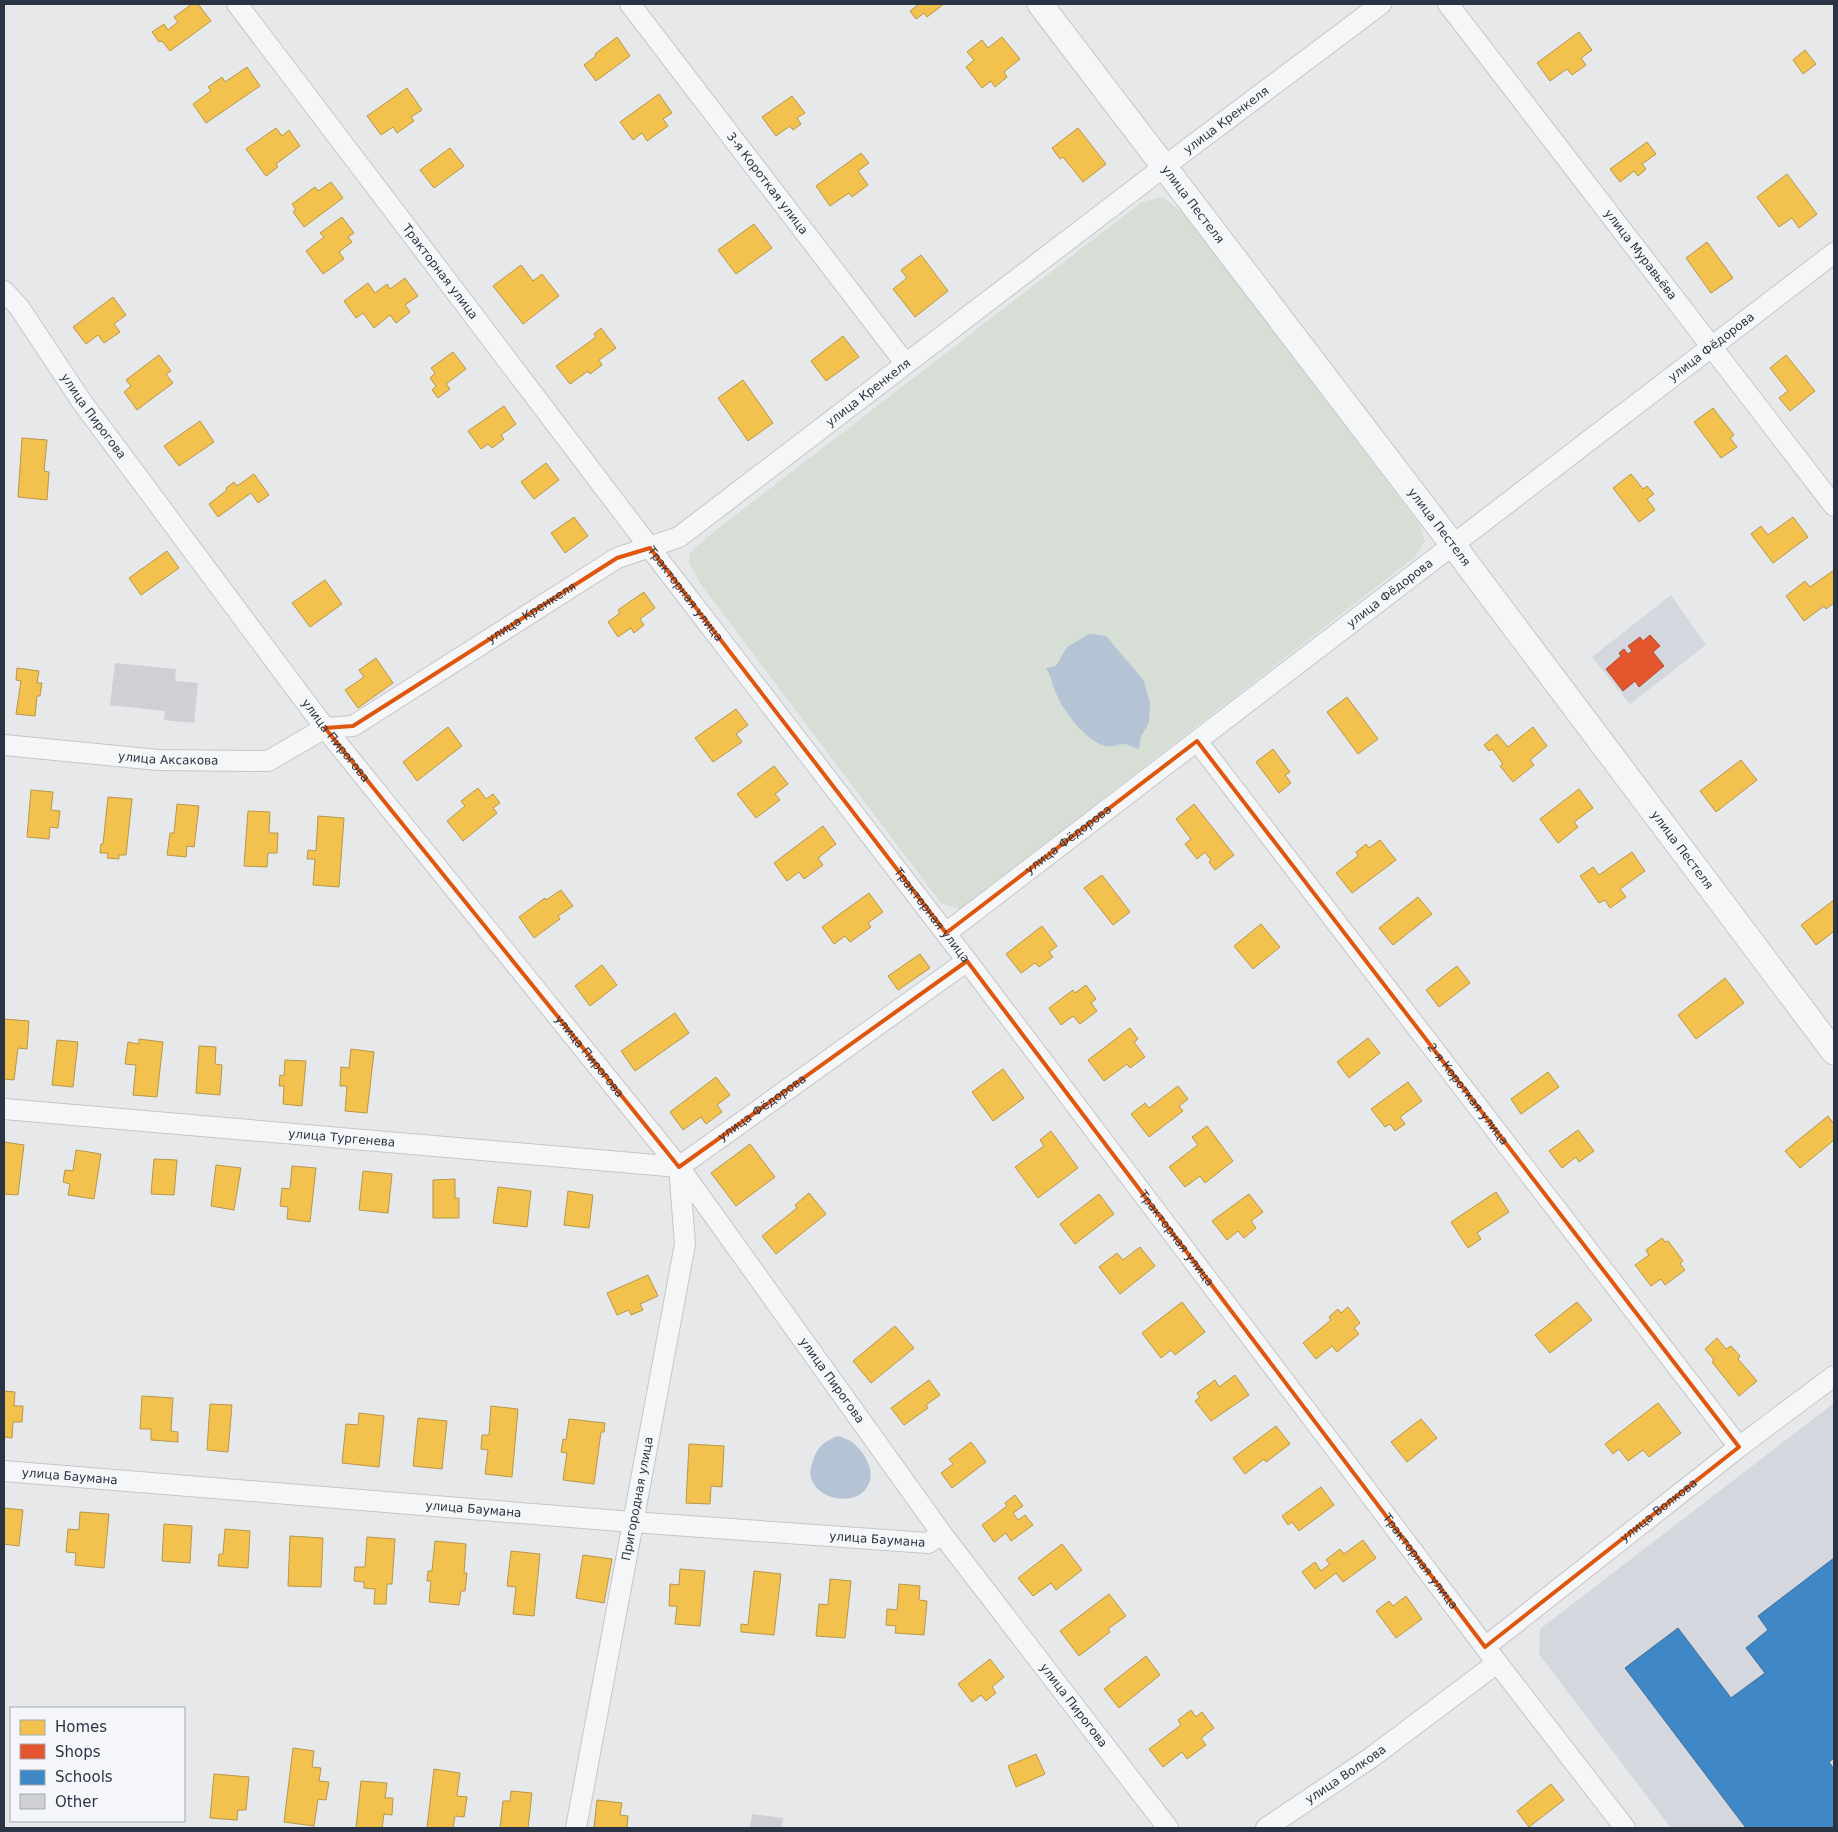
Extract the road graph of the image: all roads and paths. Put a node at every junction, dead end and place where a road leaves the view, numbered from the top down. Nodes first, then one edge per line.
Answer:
1 (237, 4) edge
2 (630, 4) edge
3 (1040, 4) edge
4 (1381, 4) edge
5 (1448, 4) edge
6 (1164, 166) junction
7 (1834, 254) edge
8 (4, 291) edge
9 (1712, 347) junction
10 (905, 363) junction
11 (1834, 506) edge
12 (1453, 545) junction
13 (650, 548) junction
14 (325, 728) junction
15 (1197, 741) junction
16 (4, 745) edge
17 (946, 933) junction
18 (968, 961) junction
19 (1834, 1052) edge
20 (4, 1109) edge
21 (679, 1167) junction
22 (1834, 1376) edge
23 (1739, 1447) junction
24 (4, 1471) edge
25 (632, 1522) junction
26 (942, 1534) junction
27 (1485, 1648) junction
28 (1497, 1663) junction
29 (576, 1828) edge
30 (1168, 1828) edge
31 (1266, 1828) edge
32 (1625, 1828) edge

1 - 13 street, Тракторная улица
2 - 10 street, 3-я Короткая улица
3 - 6 street, улица Пестеля
4 - 6 street, улица Кренкеля
5 - 9 street, улица Муравьёва
6 - 10 street, улица Кренкеля
6 - 12 street, улица Пестеля
7 - 9 street, улица Фёдорова
8 - 14 street, улица Пирогова
9 - 11 street, улица Муравьёва
9 - 12 street, улица Фёдорова
10 - 13 street, улица Кренкеля
12 - 15 street, улица Фёдорова
12 - 19 street, улица Пестеля
13 - 14 street, улица Кренкеля
13 - 17 street, Тракторная улица
14 - 16 street, улица Аксакова
14 - 21 street, улица Пирогова
15 - 17 street, улица Фёдорова
15 - 23 street, 2-я Короткая улица
17 - 18 street, Тракторная улица
18 - 21 street, улица Фёдорова
18 - 27 street, Тракторная улица
20 - 21 street, улица Тургенева
21 - 25 street, Пригородная улица
21 - 26 street, улица Пирогова
22 - 23 street, улица Волкова
23 - 27 street, улица Волкова
24 - 25 street, улица Баумана
25 - 26 street, улица Баумана
25 - 29 street, Пригородная улица
26 - 30 street, улица Пирогова
27 - 28 street, Тракторная улица
28 - 31 street, улица Волкова
28 - 32 street, Тракторная улица

